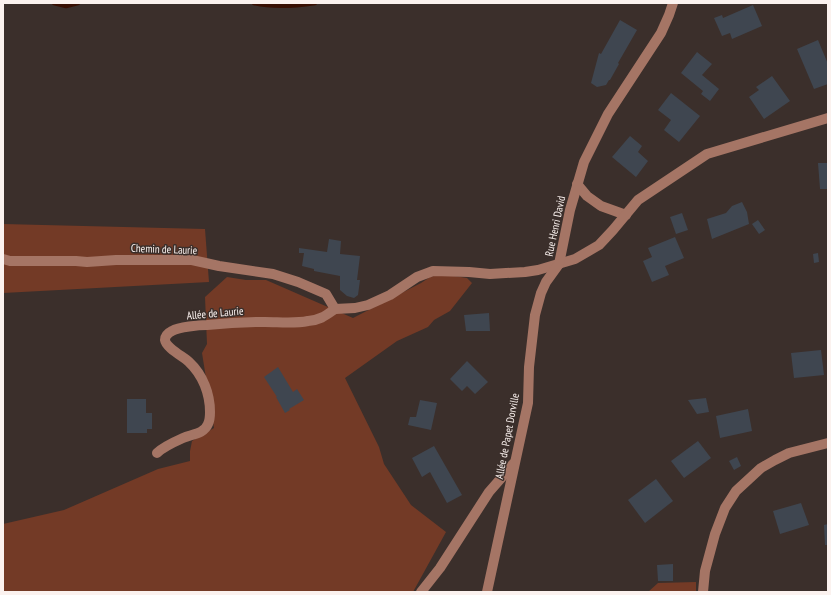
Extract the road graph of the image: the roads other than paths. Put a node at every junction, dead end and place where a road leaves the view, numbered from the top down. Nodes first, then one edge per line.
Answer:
1 (673, 3) edge
2 (828, 118) edge
3 (578, 184) junction
4 (626, 214) junction
5 (3, 259) edge
6 (559, 264) junction
7 (335, 309) junction
8 (828, 443) edge
9 (157, 453) dead end
10 (515, 461) junction
11 (421, 592) edge
12 (487, 592) edge
13 (703, 592) edge

1 - 3 street, Rue Henri David
2 - 4 street, Rue Henri David
3 - 4 street
3 - 6 street, Rue Henri David
4 - 6 street, Rue Henri David
5 - 7 street, Chemin de Laurie
6 - 7 street
6 - 10 street, Allée de Papet Dorville
7 - 9 street, Allée de Laurie
8 - 13 street
10 - 11 street
10 - 12 street, Allée de Papet Dorville

